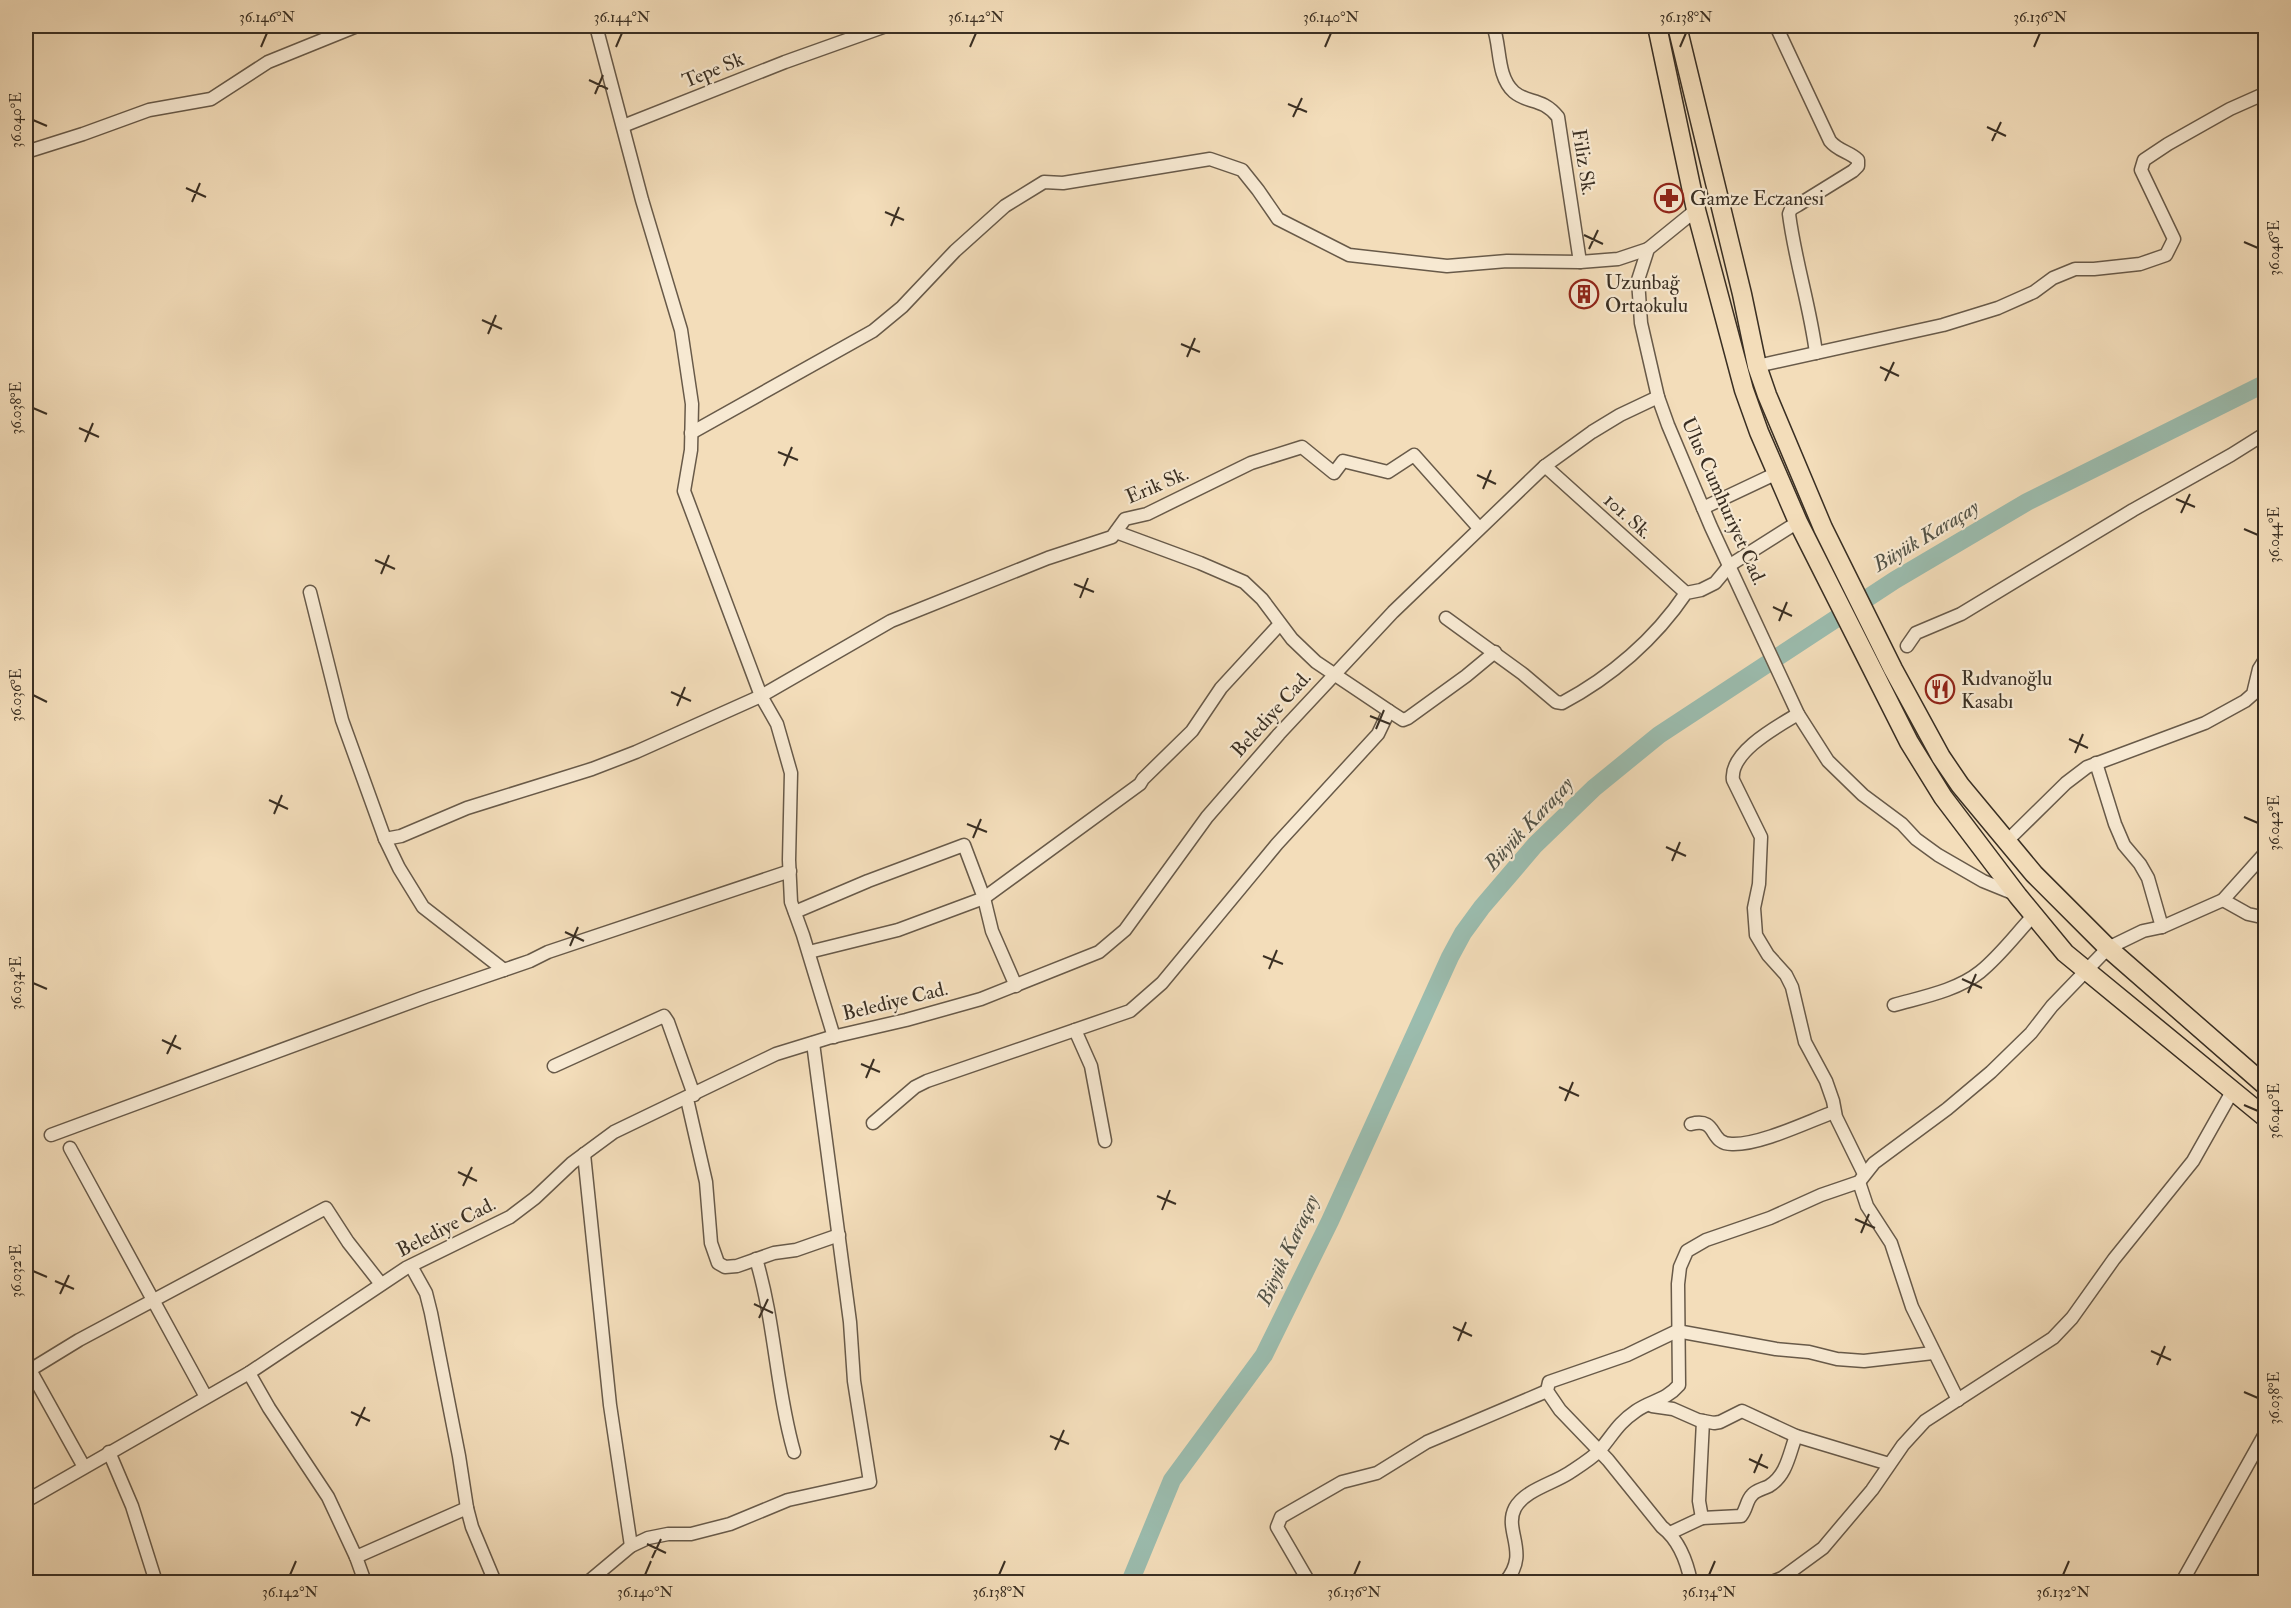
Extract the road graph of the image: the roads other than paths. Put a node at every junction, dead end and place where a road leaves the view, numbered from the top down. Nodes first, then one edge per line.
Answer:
1 (357, 26) edge
2 (596, 26) edge
3 (886, 26) edge
4 (1493, 26) edge
5 (1657, 26) edge
6 (1677, 26) edge
7 (1776, 26) edge
8 (2265, 93) edge
9 (623, 126) junction
10 (26, 152) edge
11 (1696, 210) junction
12 (1648, 249) junction
13 (1580, 262) junction
14 (1816, 353) junction
15 (1758, 366) junction
16 (1658, 397) junction
17 (691, 433) junction
18 (2265, 433) edge
19 (1545, 466) junction
20 (1777, 473) junction
21 (1703, 508) junction
22 (1798, 522) junction
23 (1479, 528) junction
24 (1116, 532) junction
25 (1730, 565) junction
26 (310, 592) dead end
27 (1686, 593) junction
28 (1446, 618) dead end
29 (1280, 624) junction
30 (1907, 646) dead end
31 (1495, 652) junction
32 (2265, 658) edge
33 (1334, 675) junction
34 (761, 696) junction
35 (1389, 711) junction
36 (1798, 714) junction
37 (2096, 763) junction
38 (385, 839) junction
39 (2008, 840) junction
40 (2265, 852) edge
41 (790, 871) junction
42 (2018, 896) junction
43 (984, 898) junction
44 (2223, 900) junction
45 (795, 912) junction
46 (2034, 915) junction
47 (2265, 918) edge
48 (2162, 927) junction
49 (2108, 948) junction
50 (809, 952) junction
51 (504, 969) junction
52 (2085, 970) junction
53 (1016, 986) junction
54 (1894, 1005) dead end
55 (1075, 1030) junction
56 (834, 1037) junction
57 (813, 1043) junction
58 (554, 1066) dead end
59 (2265, 1086) edge
60 (2233, 1090) junction
61 (690, 1097) junction
62 (1834, 1112) junction
63 (2265, 1118) edge
64 (873, 1123) dead end
65 (1691, 1124) dead end
66 (51, 1135) dead end
67 (1105, 1141) dead end
68 (70, 1148) dead end
69 (585, 1154) junction
70 (1861, 1178) junction
71 (839, 1235) junction
72 (756, 1259) junction
73 (411, 1266) junction
74 (381, 1284) junction
75 (152, 1301) junction
76 (1677, 1330) junction
77 (1933, 1353) junction
78 (249, 1372) junction
79 (1547, 1391) junction
80 (206, 1397) junction
81 (1958, 1400) junction
82 (1648, 1405) junction
83 (1703, 1421) junction
84 (2265, 1432) edge
85 (1796, 1436) junction
86 (1598, 1451) junction
87 (109, 1452) junction
88 (794, 1452) dead end
89 (1889, 1464) junction
90 (84, 1467) junction
91 (26, 1502) edge
92 (467, 1508) junction
93 (1702, 1518) junction
94 (1670, 1533) junction
95 (631, 1546) junction
96 (356, 1557) junction
97 (156, 1582) edge
98 (365, 1582) edge
99 (495, 1582) edge
100 (588, 1582) edge
101 (1310, 1582) edge
102 (1505, 1582) edge
103 (1691, 1582) edge
104 (1772, 1582) edge
105 (2182, 1582) edge

1 - 10 street
2 - 9 street
3 - 9 street, Tepe Sk
4 - 13 street, Filiz Sk.
5 - 11 highway
6 - 15 highway
7 - 14 street
8 - 14 street
9 - 17 street
11 - 12 street
11 - 20 highway
12 - 13 street
12 - 16 street, Ulus Cumhuriyet Cad.
13 - 17 street
14 - 15 street
15 - 39 highway
16 - 19 street, Belediye Cad.
16 - 21 street, Ulus Cumhuriyet Cad.
17 - 34 street
18 - 30 street
19 - 23 street, Belediye Cad.
19 - 27 street, 101. Sk.
20 - 21 street
20 - 22 highway
21 - 25 street, Ulus Cumhuriyet Cad.
22 - 25 street
22 - 42 highway
23 - 24 street, Erik Sk.
23 - 33 street, Belediye Cad.
24 - 29 street
24 - 34 street, Erik Sk.
25 - 27 street
25 - 36 street, Ulus Cumhuriyet Cad.
26 - 38 street
27 - 31 street
28 - 31 street
29 - 33 street
29 - 43 street
31 - 35 street
32 - 37 street
33 - 35 street
33 - 53 street, Belediye Cad.
34 - 38 street, Erik Sk.
34 - 41 street
35 - 55 street
36 - 42 street, Ulus Cumhuriyet Cad.
36 - 62 street
37 - 39 street
37 - 48 street
38 - 51 street
39 - 49 highway
40 - 44 street
41 - 45 street
41 - 51 street
42 - 46 highway
43 - 45 street
43 - 50 street
43 - 53 street
44 - 47 street
44 - 48 street
45 - 50 street
46 - 52 highway
46 - 54 street
48 - 49 street
49 - 52 street
49 - 59 highway
50 - 56 street
51 - 66 street
52 - 60 highway
52 - 70 street
53 - 56 street, Belediye Cad.
55 - 64 street
55 - 67 street
56 - 57 street, Belediye Cad.
57 - 61 street, Belediye Cad.
57 - 71 street
58 - 61 street
60 - 63 highway
60 - 81 street
61 - 69 street, Belediye Cad.
61 - 72 street
62 - 65 street
62 - 70 street
68 - 75 street
69 - 73 street, Belediye Cad.
69 - 95 street
70 - 76 street
70 - 77 street
71 - 72 street
71 - 95 street
72 - 88 street
73 - 74 street, Belediye Cad.
73 - 92 street
74 - 75 street
74 - 78 street, Belediye Cad.
75 - 80 street
75 - 90 street
76 - 77 street
76 - 79 street
76 - 82 street
77 - 81 street
78 - 80 street, Belediye Cad.
78 - 96 street
79 - 86 street
79 - 101 street
80 - 87 street, Belediye Cad.
81 - 89 street
82 - 83 street
82 - 86 street
83 - 85 street
83 - 93 street
84 - 105 street
85 - 89 street
85 - 93 street
86 - 94 street
86 - 102 street
87 - 90 street, Belediye Cad.
87 - 97 street
89 - 104 street
90 - 91 street, Belediye Cad.
92 - 96 street
92 - 99 street
93 - 94 street
94 - 103 street
95 - 100 street
96 - 98 street

